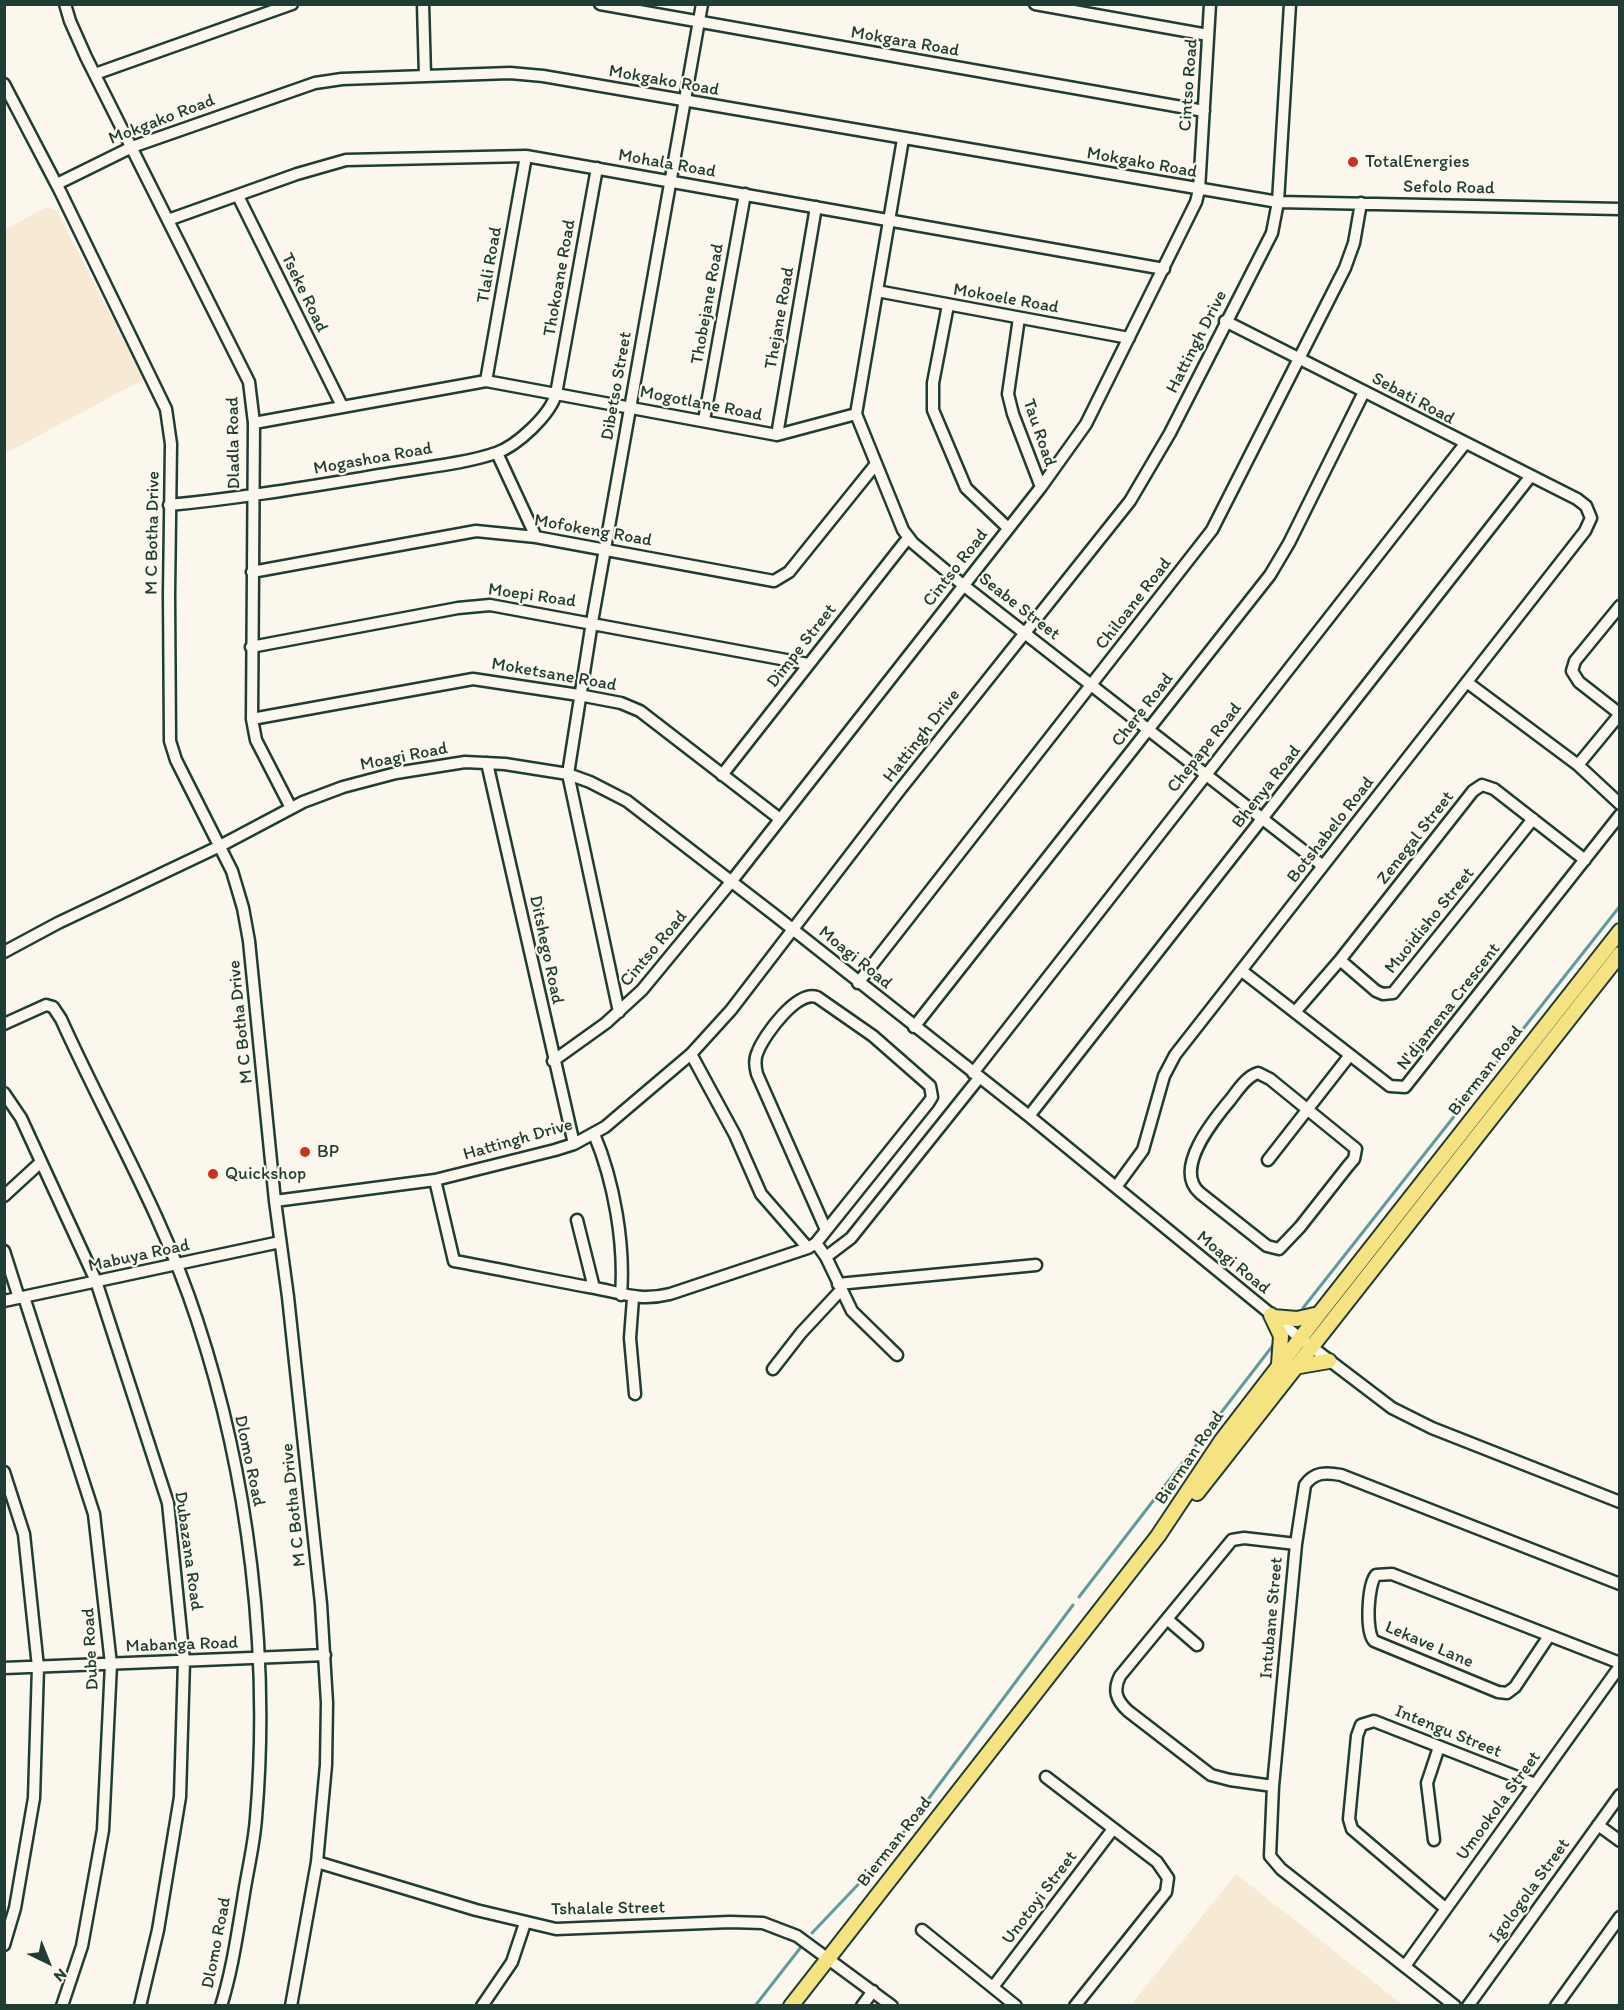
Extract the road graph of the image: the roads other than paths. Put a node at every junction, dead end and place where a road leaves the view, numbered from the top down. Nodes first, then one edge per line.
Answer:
1 (292, 4) edge
2 (423, 4) edge
3 (600, 4) edge
4 (702, 4) edge
5 (1035, 4) edge
6 (1210, 4) edge
7 (1290, 4) edge
8 (68, 5) edge
9 (699, 21) junction
10 (1208, 35) junction
11 (95, 74) junction
12 (425, 76) junction
13 (4, 84) edge
14 (684, 101) junction
15 (1204, 111) junction
16 (903, 139) junction
17 (132, 147) junction
18 (526, 156) junction
19 (597, 168) junction
20 (672, 181) junction
21 (57, 184) junction
22 (1199, 190) junction
23 (745, 194) junction
24 (237, 196) junction
25 (1278, 202) junction
26 (1361, 203) junction
27 (816, 207) junction
28 (1620, 209) edge
29 (890, 219) junction
30 (168, 220) junction
31 (1164, 269) junction
32 (877, 291) junction
33 (948, 306) junction
34 (1019, 318) junction
35 (1225, 321) junction
36 (1129, 338) junction
37 (1300, 360) junction
38 (486, 381) junction
39 (1364, 392) junction
40 (556, 394) junction
41 (342, 406) junction
42 (629, 406) junction
43 (856, 414) junction
44 (704, 420) junction
45 (254, 423) junction
46 (777, 435) junction
47 (1464, 445) junction
48 (497, 453) junction
49 (876, 464) junction
50 (1530, 477) junction
51 (1041, 487) junction
52 (251, 497) junction
53 (169, 505) junction
54 (1586, 506) joint
55 (1008, 528) junction
56 (536, 537) junction
57 (908, 538) junction
58 (606, 550) junction
59 (252, 572) junction
60 (963, 585) junction
61 (1620, 606) edge
62 (592, 622) junction
63 (1025, 632) junction
64 (251, 647) junction
65 (808, 664) junction
66 (1468, 683) junction
67 (1092, 686) junction
68 (579, 695) junction
69 (1620, 714) edge
70 (252, 719) junction
71 (1149, 729) junction
72 (487, 763) junction
73 (1578, 765) junction
74 (568, 774) junction
75 (722, 775) junction
76 (1206, 775) junction
77 (1620, 804) edge
78 (291, 808) junction
79 (1620, 815) edge
80 (780, 819) junction
81 (1533, 819) junction
82 (1263, 820) junction
83 (220, 846) junction
84 (1586, 860) junction
85 (1323, 866) junction
86 (731, 882) junction
87 (793, 930) junction
88 (1620, 931) edge
89 (4, 952) edge
90 (1620, 954) edge
91 (1340, 960) junction
92 (1242, 971) junction
93 (858, 983) junction
94 (619, 1012) junction
95 (1295, 1012) junction
96 (4, 1024) edge
97 (914, 1027) junction
98 (691, 1054) junction
99 (1350, 1055) junction
100 (553, 1061) junction
101 (976, 1075) junction
102 (5, 1094) edge
103 (1308, 1109) junction
104 (1029, 1116) junction
105 (594, 1134) junction
106 (574, 1144) junction
107 (1268, 1160) dead end
108 (41, 1162) junction
109 (435, 1180) junction
110 (1116, 1187) junction
111 (4, 1196) edge
112 (275, 1201) junction
113 (578, 1220) dead end
114 (826, 1230) junction
115 (280, 1242) junction
116 (812, 1246) junction
117 (4, 1251) edge
118 (826, 1257) junction
119 (1036, 1264) dead end
120 (176, 1266) junction
121 (96, 1281) junction
122 (840, 1287) junction
123 (594, 1288) junction
124 (621, 1295) junction
125 (21, 1298) junction
126 (633, 1298) junction
127 (4, 1301) edge
128 (1318, 1314) junction
129 (1272, 1316) junction
130 (1300, 1338) junction
131 (1311, 1347) junction
132 (897, 1355) dead end
133 (1329, 1361) junction
134 (1278, 1366) junction
135 (1294, 1367) junction
136 (773, 1369) dead end
137 (635, 1394) dead end
138 (4, 1472) edge
139 (1620, 1502) edge
140 (1296, 1544) junction
141 (1620, 1584) edge
142 (1167, 1619) junction
143 (1549, 1636) junction
144 (1197, 1645) dead end
145 (325, 1654) junction
146 (260, 1659) junction
147 (184, 1661) junction
148 (111, 1664) junction
149 (1620, 1665) edge
150 (38, 1667) junction
151 (4, 1668) edge
152 (1439, 1747) junction
153 (1046, 1778) dead end
154 (1535, 1785) junction
155 (1273, 1786) junction
156 (1620, 1795) edge
157 (1598, 1825) junction
158 (1113, 1829) junction
159 (1434, 1840) dead end
160 (1620, 1841) edge
161 (317, 1862) junction
162 (1445, 1908) junction
163 (1620, 1917) edge
164 (525, 1923) junction
165 (922, 1930) dead end
166 (4, 1946) edge
167 (830, 1958) junction
168 (1405, 1965) junction
169 (993, 1987) junction
170 (873, 1991) junction
171 (62, 2006) edge
172 (140, 2006) edge
173 (221, 2006) edge
174 (291, 2006) edge
175 (482, 2006) edge
176 (791, 2006) edge
177 (797, 2006) edge
178 (862, 2006) edge
179 (892, 2006) edge
180 (1016, 2006) edge
181 (1075, 2006) edge
182 (1455, 2006) edge
183 (1468, 2006) edge
184 (1556, 2006) edge

1 - 11 street
2 - 12 street
3 - 9 street, Mokgara Road
4 - 9 street, Dibetso Street
5 - 10 street
6 - 10 street, Cintso Road
7 - 25 street, Hattingh Drive
8 - 11 street, Dladla Road
9 - 14 street, Dibetso Street
9 - 15 street, Mokgara Road
10 - 15 street, Cintso Road
11 - 17 street, Dladla Road
12 - 14 street, Mokgako Road
12 - 17 street, Mokgako Road
13 - 21 street, M C Botha Drive
14 - 16 street, Mokgako Road
14 - 20 street, Dibetso Street
15 - 22 street, Cintso Road
16 - 22 street, Mokgako Road
16 - 29 street
17 - 21 street, Mokgako Road
17 - 30 street, Dladla Road
18 - 19 street, Mohala Road
18 - 24 street, Mohala Road
18 - 38 street, Tlali Road
19 - 20 street, Mohala Road
19 - 40 street, Thokoane Road
20 - 23 street, Mohala Road
20 - 42 street, Dibetso Street
21 - 53 street, M C Botha Drive
22 - 25 street, Mokgako Road
22 - 31 street, Cintso Road
23 - 27 street, Mohala Road
23 - 44 street, Thobejane Road
24 - 30 street, Mohala Road
24 - 41 street, Tseke Road
25 - 26 street, Sefolo Road
25 - 35 street, Hattingh Drive
26 - 28 street, Sefolo Road
26 - 37 street, Chiloane Road
27 - 29 street, Mohala Road
27 - 46 street, Thejane Road
29 - 31 street, Mohala Road
29 - 32 street
30 - 45 street, Dladla Road
31 - 36 street, Cintso Road
32 - 33 street, Mokoele Road
32 - 43 street
33 - 34 street, Mokoele Road
33 - 55 street
34 - 36 street, Mokoele Road
34 - 51 street, Tau Road
35 - 37 street, Sebati Road
35 - 63 street, Hattingh Drive
36 - 51 street, Cintso Road
37 - 39 street, Sebati Road
37 - 67 street, Chiloane Road
38 - 40 street, Mogotlane Road
38 - 41 street, Mogotlane Road
39 - 47 street, Sebati Road
39 - 71 street, Chere Road
40 - 42 street, Mogotlane Road
40 - 48 street, Mogashoa Road
41 - 45 street, Mogotlane Road
42 - 44 street, Mogotlane Road
42 - 58 street, Dibetso Street
43 - 46 street, Mogotlane Road
43 - 49 street, Seabe Street
44 - 46 street, Mogotlane Road
45 - 52 street, Dladla Road
47 - 50 street, Sebati Road
47 - 76 street, Chepape Road
48 - 52 street, Mogashoa Road
48 - 56 street
49 - 57 street, Seabe Street
49 - 58 street, Mofokeng Road
50 - 54 street, Sebati Road
50 - 82 street, Bhenya Road
51 - 55 street, Cintso Road
52 - 53 street, Mogashoa Road
52 - 59 street, Dladla Road
53 - 83 street, M C Botha Drive
54 - 66 street, Botshabelo Road
55 - 60 street, Cintso Road
56 - 58 street, Mofokeng Road
56 - 59 street, Mofokeng Road
57 - 60 street, Seabe Street
57 - 65 street, Dimpe Street
58 - 62 street, Dibetso Street
59 - 64 street, Dladla Road
60 - 63 street, Seabe Street
60 - 80 street, Cintso Road
61 - 69 street
62 - 64 street, Moepi Road
62 - 65 street, Moepi Road
62 - 68 street, Dibetso Street
63 - 67 street, Seabe Street
63 - 87 street, Hattingh Drive
64 - 70 street, Dladla Road
65 - 75 street, Dimpe Street
66 - 73 street
66 - 85 street, Botshabelo Road
67 - 71 street, Seabe Street
67 - 93 street, Chiloane Road
68 - 70 street, Moketsane Road
68 - 74 street, Dibetso Street
68 - 75 street, Moketsane Road
69 - 73 street
70 - 78 street, Dladla Road
71 - 76 street, Seabe Street
71 - 97 street, Chere Road
72 - 74 street, Moagi Road
72 - 78 street, Moagi Road
72 - 100 street, Ditshego Road
73 - 77 street
74 - 86 street, Moagi Road
74 - 94 street
75 - 80 street, Moketsane Road
76 - 82 street, Seabe Street
76 - 101 street, Chepape Road
78 - 83 street, Moagi Road
79 - 84 street, N'djamena Crescent
80 - 86 street, Cintso Road
81 - 84 street, Zenegal Street
81 - 91 street, Zenegal Street
81 - 91 street, Muoidisho Street
82 - 85 street, Seabe Street
82 - 104 street, Bhenya Road
83 - 89 street, Moagi Road
83 - 112 street, M C Botha Drive
84 - 99 street, N'djamena Crescent
85 - 92 street, Botshabelo Road
86 - 87 street, Moagi Road
86 - 94 street, Cintso Road
87 - 93 street, Moagi Road
87 - 98 street, Hattingh Drive
88 - 128 main road, Bierman Road
90 - 131 main road, Bierman Road
91 - 95 street, Zenegal Street
92 - 95 street, N'djamena Crescent
92 - 110 street, Botshabelo Road
93 - 97 street, Moagi Road
94 - 100 street, Cintso Road
95 - 99 street, N'djamena Crescent
96 - 120 street, Dlomo Road
97 - 101 street, Moagi Road
98 - 105 street, Hattingh Drive
98 - 116 street
99 - 103 street
100 - 106 street, Ditshego Road
101 - 104 street, Moagi Road
101 - 118 street, Chepape Road
102 - 108 street, Dubazana Road
103 - 103 street
103 - 107 street
104 - 110 street, Moagi Road
105 - 106 street, Hattingh Drive
105 - 124 street
106 - 109 street, Hattingh Drive
108 - 111 street
108 - 121 street, Dubazana Road
109 - 112 street, Hattingh Drive
109 - 123 street
110 - 129 street, Moagi Road
112 - 115 street, M C Botha Drive
113 - 123 street
114 - 114 street
114 - 116 street
115 - 120 street, Mabuya Road
115 - 145 street, M C Botha Drive
116 - 118 street
116 - 126 street
117 - 125 street, Dube Road
118 - 122 street
119 - 122 street
120 - 121 street, Mabuya Road
120 - 146 street, Dlomo Road
121 - 125 street, Mabuya Road
121 - 147 street, Dubazana Road
122 - 132 street
122 - 136 street
123 - 124 street
124 - 126 street
125 - 127 street, Mabuya Road
125 - 148 street, Dube Road
126 - 137 street
128 - 129 main road
128 - 130 main road, Bierman Road
129 - 130 street, Moagi Road
129 - 134 main road
130 - 131 street, Moagi Road
130 - 134 main road, Bierman Road
131 - 133 street, Moagi Road
131 - 135 main road, Bierman Road
133 - 135 main road
133 - 139 street, Moagi Road
134 - 167 main road, Bierman Road
135 - 167 main road, Bierman Road
138 - 150 street
140 - 141 street, Intubane Street
140 - 142 street
140 - 155 street, Intubane Street
142 - 144 street
142 - 155 street
143 - 143 street, Lekave Lane
143 - 149 street, Lekave Lane
145 - 146 street, Mabanga Road
145 - 161 street, M C Botha Drive
146 - 147 street, Mabanga Road
146 - 173 street, Dlomo Road
147 - 148 street, Mabanga Road
147 - 172 street, Dubazana Road
148 - 150 street, Mabanga Road
148 - 171 street, Dube Road
149 - 154 street, Umookola Street
150 - 151 street, Mabanga Road
150 - 166 street
152 - 154 street, Intengu Street
152 - 159 street
152 - 162 street, Intengu Street
153 - 158 street
154 - 162 street, Umookola Street
155 - 168 street, Intubane Street
156 - 157 street, Igologola Street
157 - 160 street
157 - 183 street, Igologola Street
158 - 169 street, Unotoyi Street
158 - 181 street
161 - 164 street, Tshalale Street
161 - 174 street, M C Botha Drive
162 - 168 street, Umookola Street
163 - 184 street
164 - 167 street, Tshalale Street
164 - 175 street
165 - 169 street
167 - 170 street, Tshalale Street
167 - 176 main road, Bierman Road
167 - 177 main road, Bierman Road
168 - 182 street, Intubane Street
169 - 180 street
170 - 178 street
170 - 179 street, Tshalale Street

